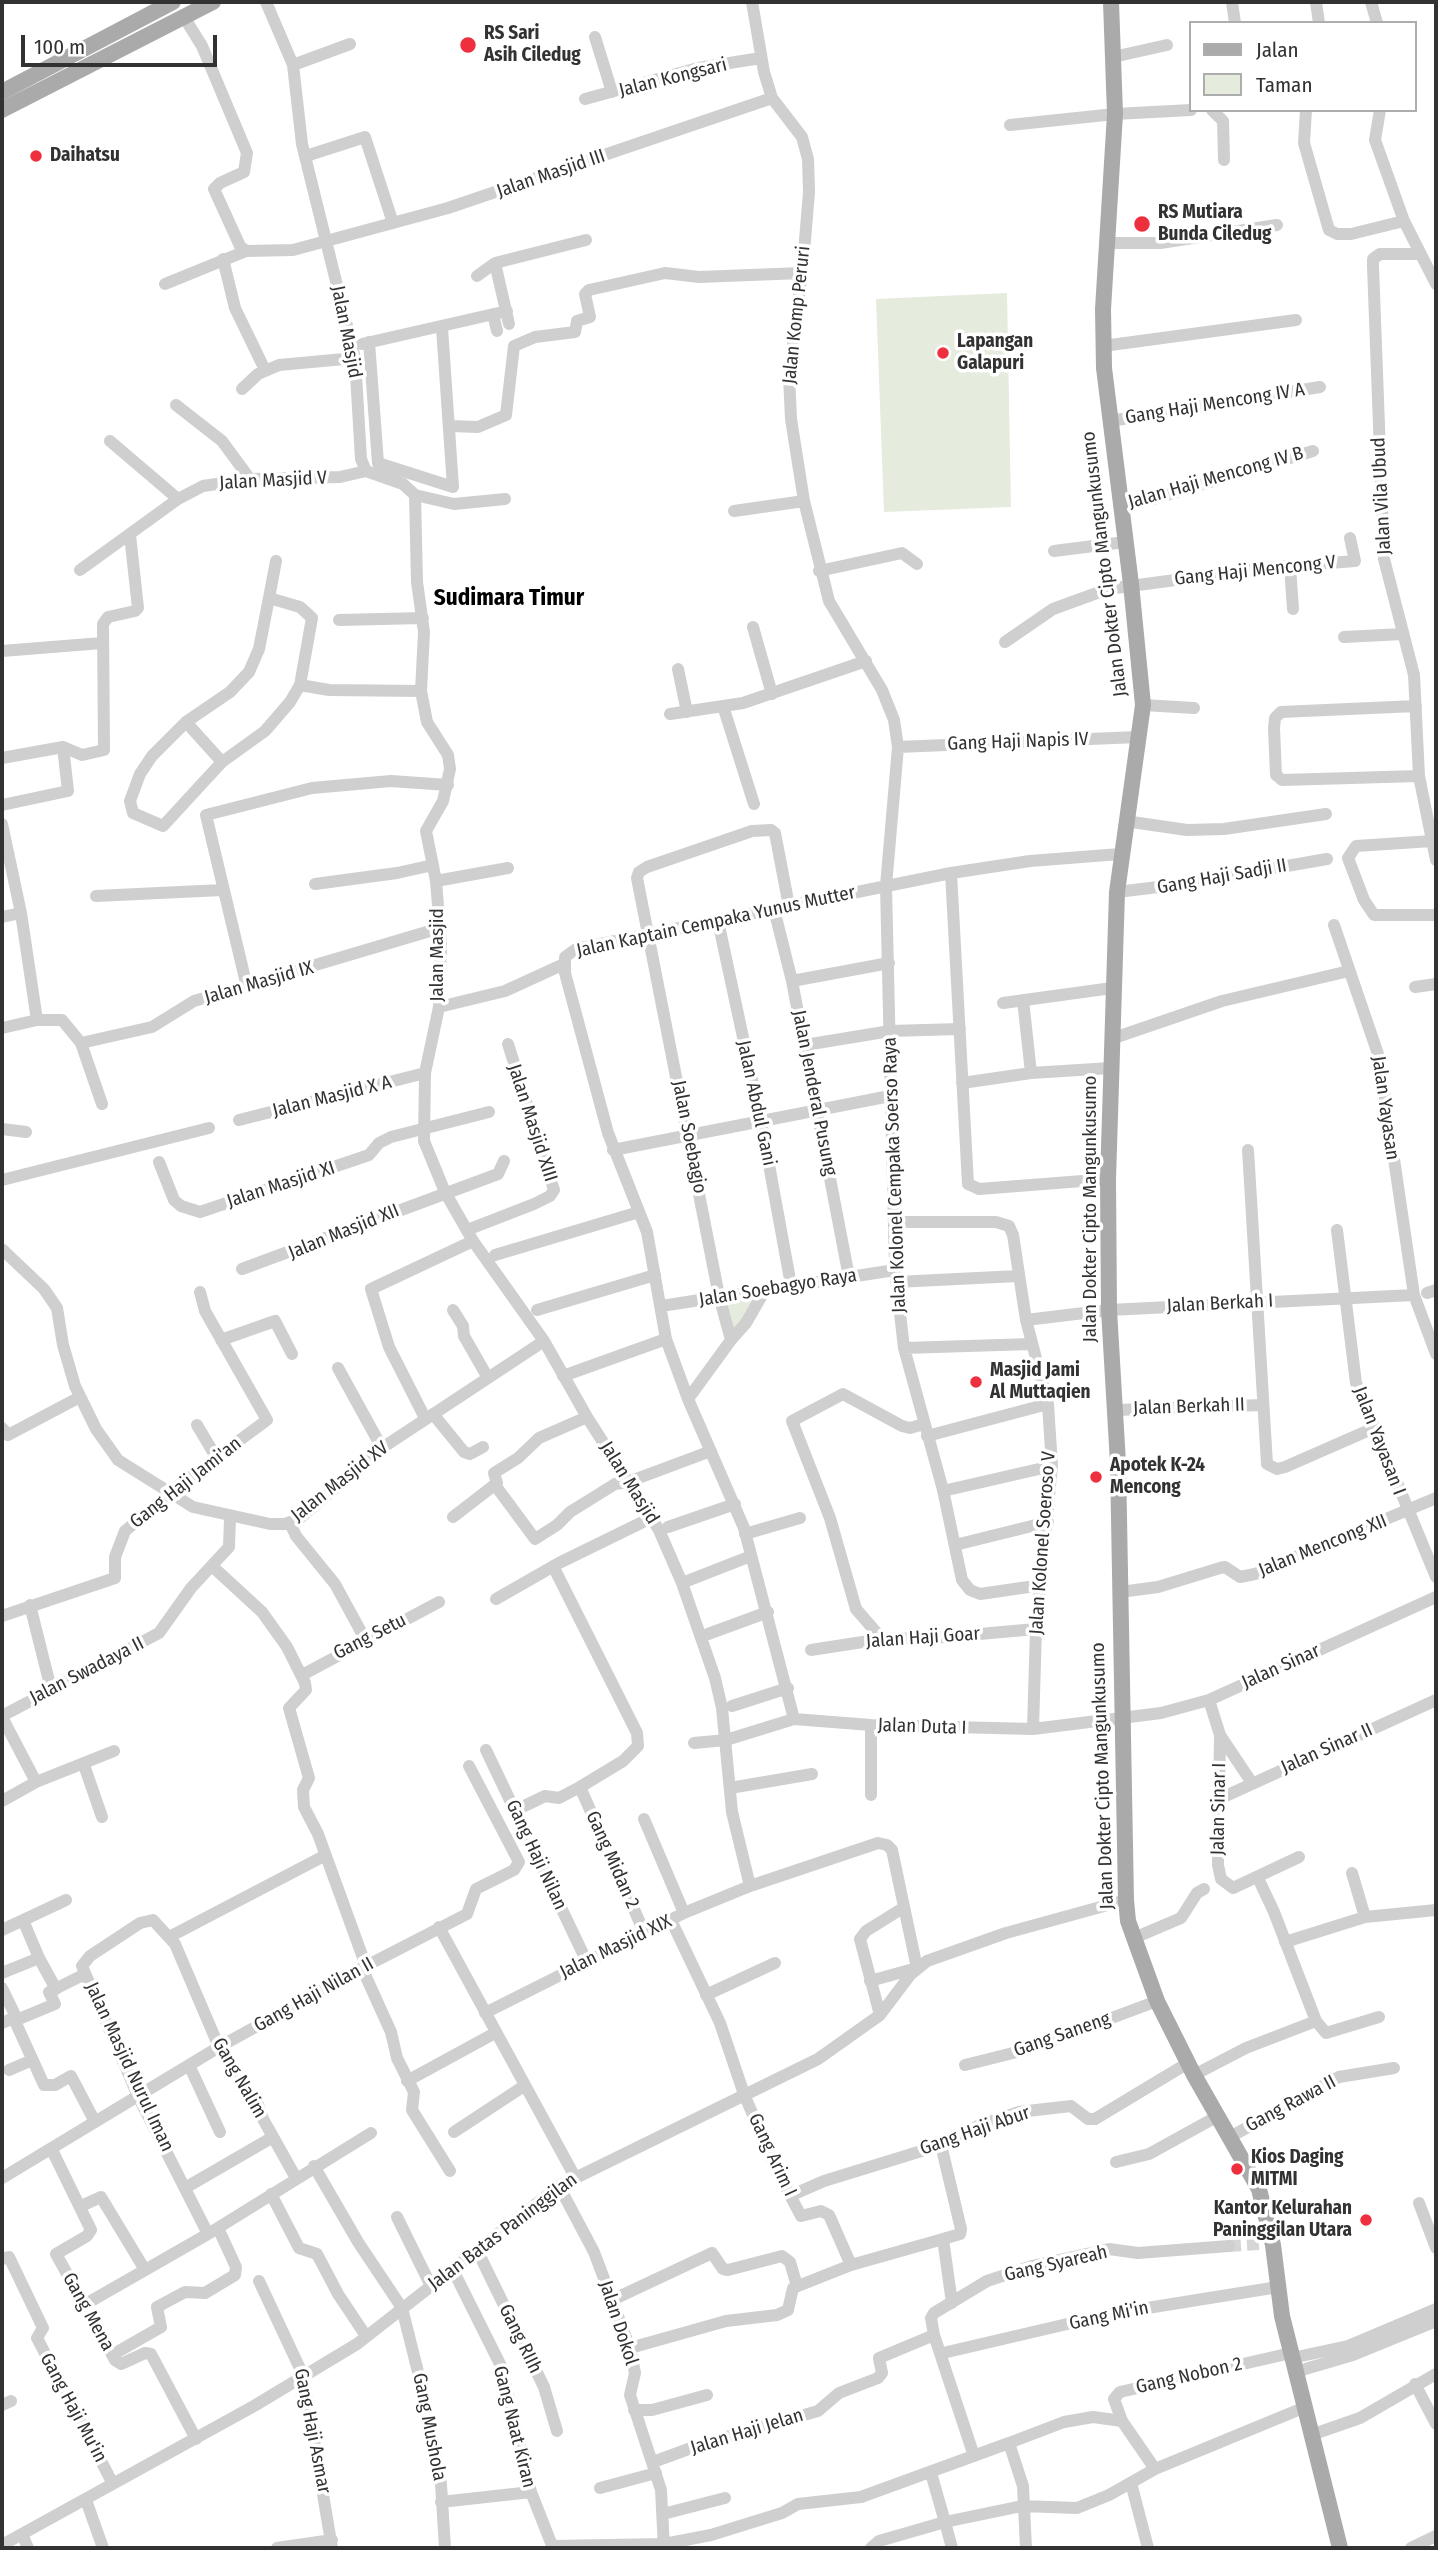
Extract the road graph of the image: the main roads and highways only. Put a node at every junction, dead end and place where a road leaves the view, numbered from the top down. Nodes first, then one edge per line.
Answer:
1 (173, 2) edge
2 (213, 2) edge
3 (1111, 2) edge
4 (2, 92) edge
5 (2, 110) edge
6 (1340, 2548) edge

1 - 4 main road
2 - 5 main road
3 - 6 main road, Jalan Dokter Cipto Mangunkusumo

